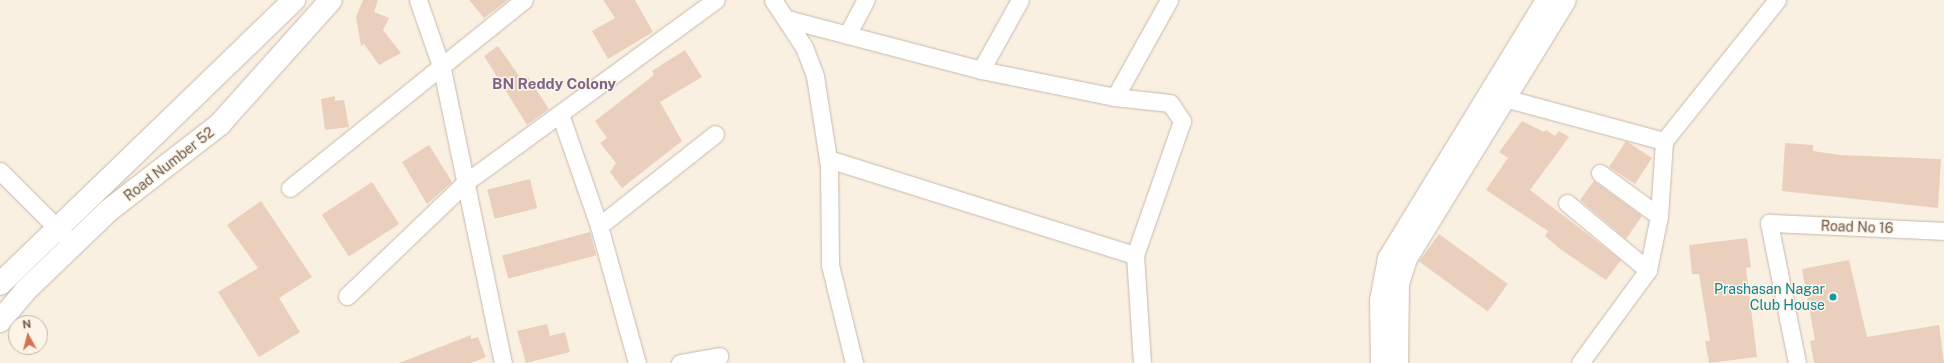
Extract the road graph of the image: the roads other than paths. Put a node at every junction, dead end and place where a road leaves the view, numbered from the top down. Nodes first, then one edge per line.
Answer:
1 (294, 0) edge
2 (331, 0) edge
3 (418, 0) edge
4 (524, 0) edge
5 (716, 0) edge
6 (773, 0) edge
7 (866, 0) edge
8 (1020, 0) edge
9 (1169, 0) edge
10 (1546, 0) edge
11 (1565, 0) edge
12 (1777, 0) edge
13 (787, 19) junction
14 (847, 35) junction
15 (442, 69) junction
16 (981, 70) junction
17 (1495, 95) junction
18 (1115, 97) junction
19 (560, 114) junction
20 (715, 134) dead end
21 (1664, 141) junction
22 (828, 159) junction
23 (0, 171) edge
24 (1600, 173) dead end
25 (466, 182) junction
26 (290, 188) dead end
27 (1567, 203) dead end
28 (1659, 216) junction
29 (599, 226) junction
30 (1944, 231) edge
31 (65, 236) junction
32 (1135, 254) junction
33 (1648, 270) junction
34 (0, 284) edge
35 (347, 296) dead end
36 (0, 321) edge
37 (719, 356) dead end
38 (503, 363) edge
39 (637, 363) edge
40 (680, 363) edge
41 (854, 363) edge
42 (1142, 363) edge
43 (1381, 363) edge
44 (1397, 363) edge
45 (1580, 363) edge
46 (1797, 363) edge

1 - 31 main road, Road Number 52
2 - 31 main road, Road Number 52
3 - 15 street
4 - 15 street
5 - 19 street
6 - 13 street
7 - 14 street
8 - 16 street
9 - 18 street
10 - 17 street
11 - 17 street
12 - 21 street
13 - 14 street
13 - 22 street
14 - 16 street
15 - 25 street
15 - 26 street
16 - 18 street
17 - 21 street
17 - 43 street
17 - 44 street
18 - 32 street
19 - 25 street
19 - 29 street
20 - 29 street
21 - 28 street
22 - 32 street
22 - 41 street
23 - 31 street
24 - 28 street
25 - 35 street
25 - 38 street
27 - 33 street
28 - 33 street
29 - 39 street
30 - 46 street, Road No 16
31 - 34 main road, Road Number 52
31 - 36 main road, Road Number 52
32 - 42 street
33 - 45 street
37 - 40 street

